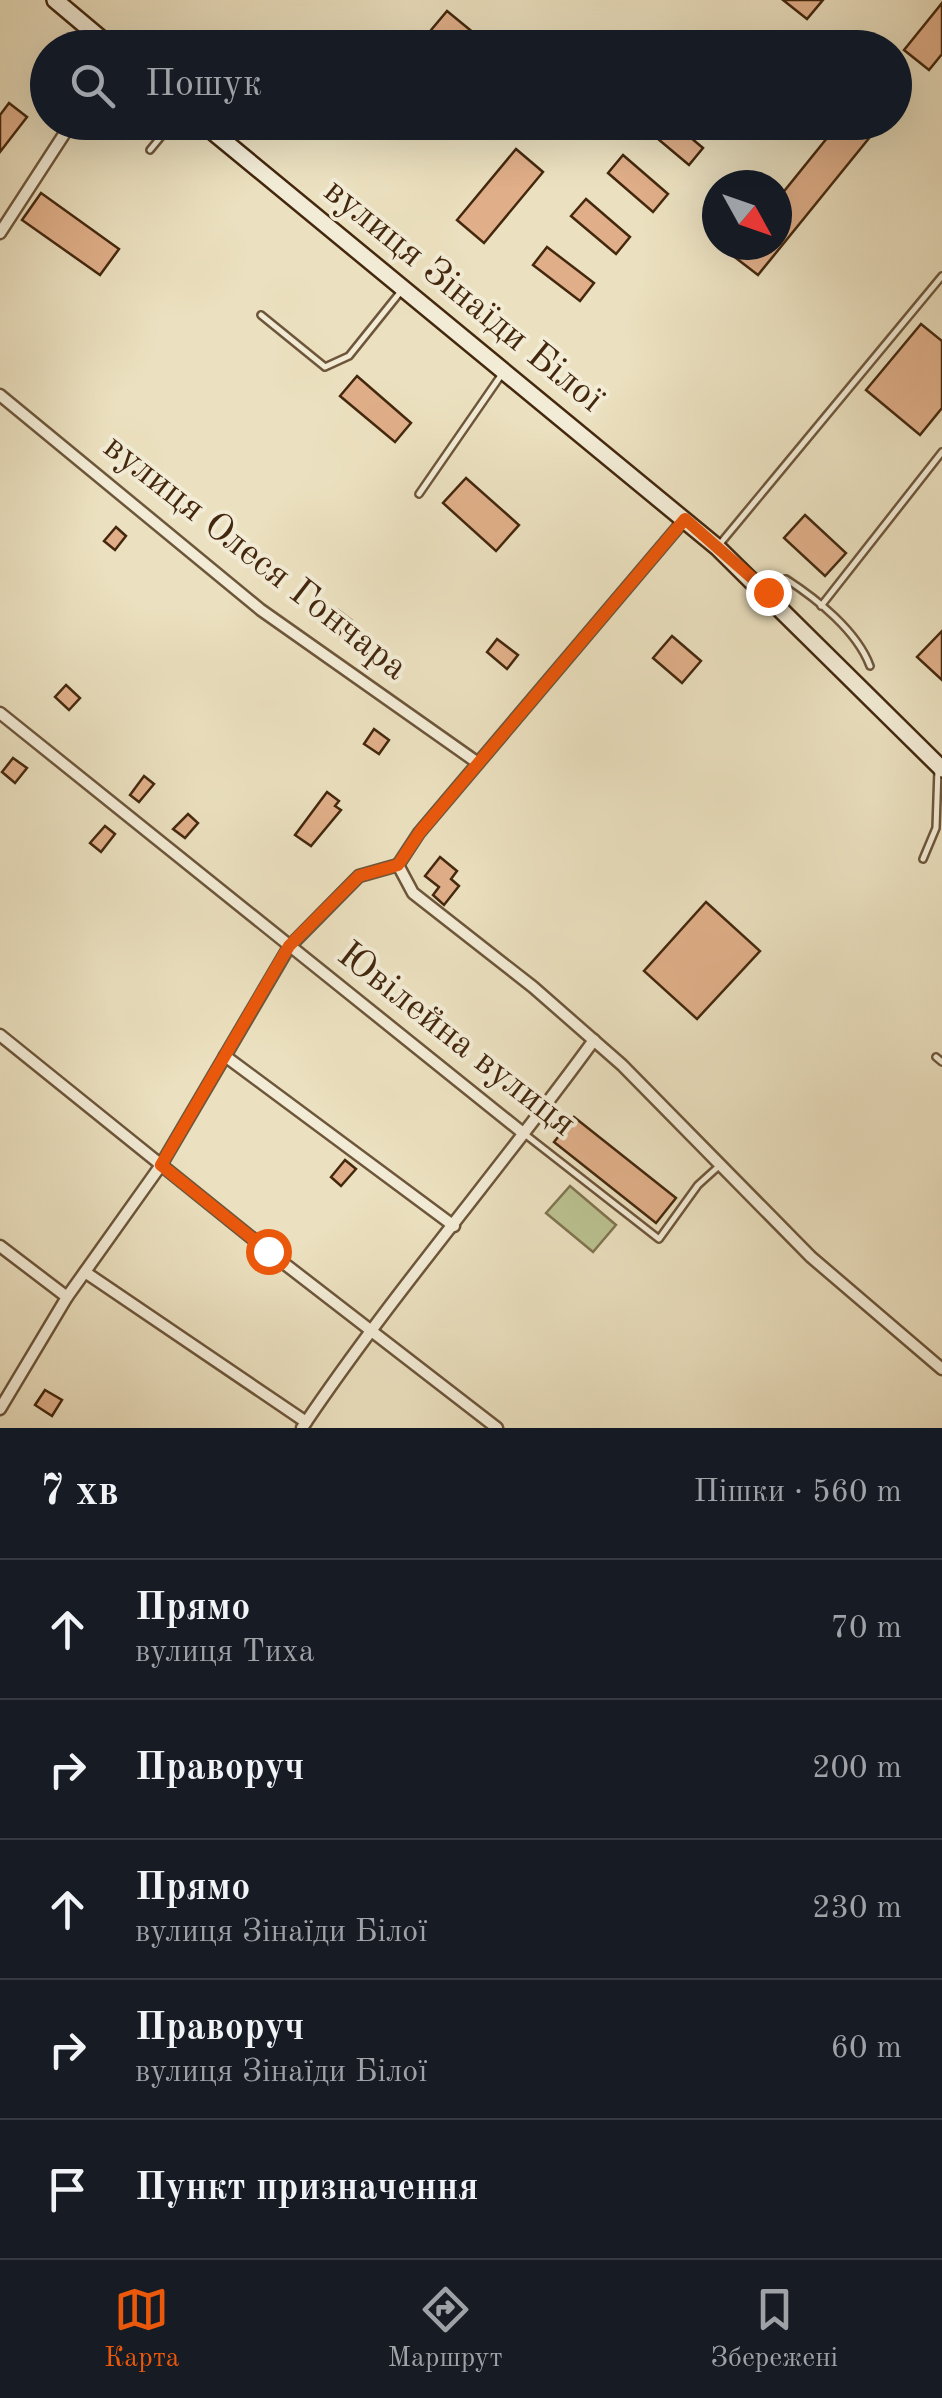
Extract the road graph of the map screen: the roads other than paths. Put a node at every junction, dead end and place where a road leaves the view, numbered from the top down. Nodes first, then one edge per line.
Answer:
1 (55, 0) edge
2 (91, 30) edge
3 (60, 140) edge
4 (158, 140) edge
5 (223, 140) edge
6 (150, 150) dead end
7 (0, 233) edge
8 (942, 276) edge
9 (404, 288) junction
10 (261, 315) dead end
11 (503, 372) junction
12 (0, 395) edge
13 (942, 452) edge
14 (419, 494) dead end
15 (685, 519) junction
16 (717, 547) junction
17 (768, 592) junction
18 (821, 606) junction
19 (870, 666) dead end
20 (0, 713) edge
21 (478, 763) junction
22 (940, 768) edge
23 (923, 859) dead end
24 (398, 865) junction
25 (289, 946) junction
26 (0, 1034) edge
27 (594, 1040) junction
28 (225, 1056) junction
29 (524, 1133) junction
30 (161, 1165) junction
31 (720, 1165) junction
32 (454, 1226) junction
33 (0, 1246) edge
34 (85, 1272) junction
35 (67, 1297) junction
36 (373, 1330) junction
37 (942, 1369) edge
38 (0, 1410) edge
39 (304, 1425) edge
40 (498, 1428) edge

1 - 2 street
3 - 7 street
4 - 6 lane
5 - 9 street, вулиця Зінаїди Білої
8 - 16 lane
9 - 10 lane
9 - 11 street, вулиця Зінаїди Білої
11 - 14 lane
11 - 15 street, вулиця Зінаїди Білої
12 - 21 street, вулиця Олеся Гончара
13 - 18 lane
15 - 16 street, вулиця Зінаїди Білої
15 - 21 street
16 - 17 street, вулиця Зінаїди Білої
17 - 18 lane
17 - 22 street, вулиця Зінаїди Білої
18 - 19 lane
20 - 25 street, Ювілейна вулиця
21 - 24 street
22 - 23 lane
24 - 25 street
24 - 27 street
25 - 28 street
25 - 29 street, Ювілейна вулиця
26 - 30 street
27 - 29 street
27 - 31 street
28 - 30 street
28 - 32 street
29 - 31 lane, Ювілейна вулиця
29 - 32 street
30 - 34 street
30 - 36 street
31 - 37 street
32 - 36 street
33 - 35 street
34 - 35 street
34 - 39 street
35 - 38 street
36 - 39 street
36 - 40 street

